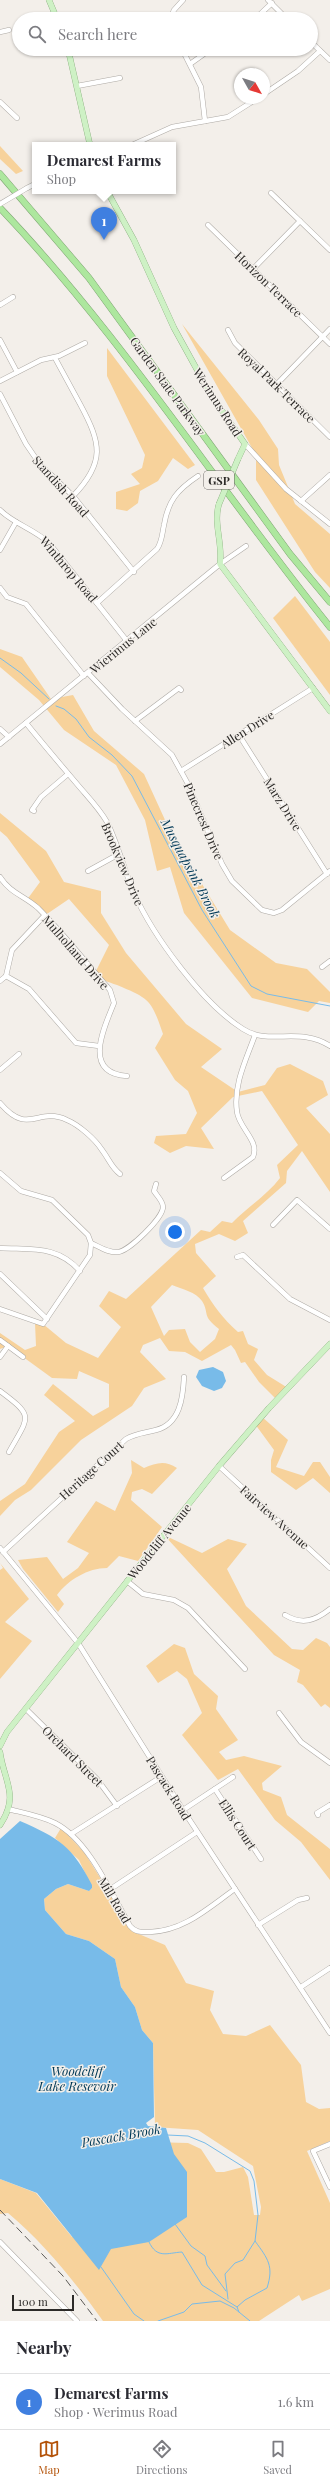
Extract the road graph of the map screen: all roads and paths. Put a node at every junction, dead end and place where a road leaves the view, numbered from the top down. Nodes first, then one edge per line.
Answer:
1 (49, 0) edge
2 (183, 0) edge
3 (270, 2) edge
4 (54, 12) edge
5 (173, 12) edge
6 (261, 12) edge
7 (280, 12) edge
8 (10, 30) dead end
9 (0, 32) edge
10 (320, 51) edge
11 (70, 56) edge
12 (186, 56) edge
13 (201, 56) edge
14 (314, 56) edge
15 (330, 60) edge
16 (190, 64) junction
17 (120, 78) dead end
18 (77, 86) junction
19 (270, 90) edge
20 (0, 102) edge
21 (249, 104) edge
22 (17, 118) dead end
23 (205, 121) junction
24 (89, 142) edge
25 (139, 142) edge
26 (0, 174) edge
27 (32, 186) edge
28 (272, 193) dead end
29 (109, 194) edge
30 (0, 204) edge
31 (0, 208) edge
32 (300, 221) junction
33 (208, 225) dead end
34 (330, 250) edge
35 (253, 269) junction
36 (13, 297) dead end
37 (0, 305) edge
38 (330, 329) edge
39 (228, 330) dead end
40 (323, 337) junction
41 (0, 340) edge
42 (84, 343) dead end
43 (330, 344) edge
44 (55, 358) junction
45 (17, 372) junction
46 (0, 381) edge
47 (277, 384) junction
48 (0, 394) edge
49 (330, 437) edge
50 (245, 444) junction
51 (330, 475) edge
52 (198, 476) dead end
53 (73, 496) junction
54 (301, 501) junction
55 (0, 510) edge
56 (16, 522) junction
57 (330, 524) edge
58 (246, 546) dead end
59 (0, 550) edge
60 (220, 564) junction
61 (134, 572) junction
62 (0, 588) edge
63 (330, 602) edge
64 (97, 603) junction
65 (330, 627) edge
66 (128, 641) junction
67 (86, 674) junction
68 (313, 688) junction
69 (181, 690) dead end
70 (330, 711) edge
71 (135, 721) junction
72 (26, 723) junction
73 (0, 730) edge
74 (238, 735) junction
75 (9, 737) junction
76 (0, 744) edge
77 (181, 771) junction
78 (68, 774) junction
79 (34, 811) dead end
80 (119, 854) junction
81 (88, 871) dead end
82 (328, 873) edge
83 (0, 877) edge
84 (44, 916) junction
85 (330, 961) edge
86 (322, 967) dead end
87 (6, 976) junction
88 (0, 981) edge
89 (255, 1035) junction
90 (99, 1046) junction
91 (330, 1046) edge
92 (19, 1054) dead end
93 (0, 1070) edge
94 (127, 1076) dead end
95 (0, 1103) edge
96 (0, 1174) edge
97 (120, 1174) dead end
98 (224, 1178) dead end
99 (156, 1184) dead end
100 (273, 1225) dead end
101 (330, 1229) edge
102 (91, 1244) junction
103 (0, 1248) edge
104 (237, 1257) dead end
105 (80, 1271) junction
106 (0, 1274) edge
107 (0, 1309) edge
108 (46, 1319) junction
109 (330, 1320) edge
110 (0, 1340) edge
111 (330, 1344) edge
112 (8, 1346) junction
113 (0, 1357) edge
114 (22, 1357) dead end
115 (184, 1377) dead end
116 (0, 1391) edge
117 (9, 1452) dead end
118 (219, 1466) junction
119 (1, 1550) edge
120 (330, 1568) edge
121 (127, 1581) junction
122 (330, 1609) edge
123 (285, 1615) dead end
124 (78, 1643) junction
125 (245, 1669) dead end
126 (26, 1709) junction
127 (279, 1713) dead end
128 (0, 1746) edge
129 (0, 1752) edge
130 (330, 1763) edge
131 (161, 1777) junction
132 (233, 1777) dead end
133 (215, 1789) junction
134 (330, 1805) edge
135 (116, 1806) junction
136 (8, 1809) junction
137 (183, 1810) junction
138 (318, 1815) dead end
139 (0, 1825) edge
140 (197, 1832) junction
141 (72, 1834) junction
142 (261, 1859) dead end
143 (235, 1889) junction
144 (109, 1890) junction
145 (307, 1898) dead end
146 (258, 1924) junction
147 (330, 1968) edge
148 (301, 1987) junction
149 (330, 2033) edge
150 (330, 2144) edge
151 (330, 2187) edge
152 (0, 2242) edge
153 (77, 2321) edge

1 - 4 main road
2 - 5 street
3 - 6 street
3 - 7 street
8 - 9 street
10 - 15 street
11 - 18 main road
12 - 16 street
13 - 16 street
14 - 19 street
16 - 23 street
17 - 18 street
18 - 24 main road
20 - 22 street
21 - 23 street
23 - 25 street
26 - 63 highway, Garden State Parkway / GSP
27 - 30 street, bridge
28 - 32 street
29 - 50 main road, Werimus Road
31 - 65 highway, Garden State Parkway / GSP
32 - 34 street
32 - 35 street
33 - 35 street, Horizon Terrace
35 - 40 street, Horizon Terrace
36 - 37 street
38 - 40 street
39 - 47 street, Royal Park Terrace
40 - 43 street, Horizon Terrace
40 - 47 street
41 - 45 street
42 - 44 street
44 - 45 street
44 - 53 street
45 - 46 street
47 - 49 street, Royal Park Terrace
48 - 53 street, Standish Road
50 - 54 street
50 - 60 main road, Werimus Road, bridge
51 - 54 street
52 - 61 street
53 - 61 street, Standish Road
54 - 57 street
55 - 56 street, Winthrop Road
56 - 59 street
56 - 64 street, Winthrop Road
58 - 60 street, Wierimus Lane
60 - 66 street, Wierimus Lane
60 - 68 main road
61 - 64 street
62 - 67 street, Pinecrest Drive
64 - 66 street, Winthrop Road
66 - 67 street, Wierimus Lane
67 - 71 street, Pinecrest Drive
67 - 72 street, Wierimus Lane
68 - 70 main road
68 - 74 street, Allen Drive
69 - 71 street
71 - 77 street, Pinecrest Drive
72 - 75 street, Wierimus Lane
72 - 78 street, Brookview Drive
73 - 75 street
74 - 77 street, Allen Drive
74 - 82 street, Marz Drive
75 - 76 street, Wierimus Lane
77 - 82 street, Pinecrest Drive
78 - 79 street
78 - 80 street, Brookview Drive
80 - 81 street
80 - 89 street, Brookview Drive
83 - 84 street, Mulholland Drive
84 - 87 street
84 - 90 street, Mulholland Drive
85 - 86 street
87 - 88 street
87 - 90 street
89 - 91 street
89 - 98 street
90 - 94 street
92 - 93 street
95 - 97 street
96 - 102 street
99 - 102 street
100 - 101 street
102 - 105 street
103 - 105 street
104 - 109 street
105 - 108 street
106 - 108 street
107 - 108 street
110 - 112 street
111 - 118 main road, Woodcliff Avenue
112 - 113 street
112 - 114 street
115 - 119 street, Heritage Court
116 - 117 street
118 - 120 street, Fairview Avenue
118 - 121 main road, Woodcliff Avenue
119 - 124 street, Pascack Road
121 - 124 main road, Woodcliff Avenue
121 - 125 street
122 - 123 street
124 - 126 main road, Woodcliff Avenue
124 - 131 street, Pascack Road
126 - 128 main road, Woodcliff Avenue
126 - 135 street, Orchard Street
127 - 130 street
129 - 136 main road
131 - 135 street
131 - 137 street, Pascack Road
132 - 133 street
133 - 137 street
133 - 142 street, Ellis Court
134 - 138 street
135 - 141 street
136 - 139 main road
136 - 141 street, Mill Road
137 - 140 street, Pascack Road
140 - 143 street, Pascack Road
140 - 144 street
141 - 144 street, Mill Road
143 - 144 street, Mill Road
143 - 146 street, Pascack Road
145 - 146 street
146 - 148 street, Pascack Road
147 - 148 street
148 - 149 street, Pascack Road
150 - 151 street
152 - 153 street

